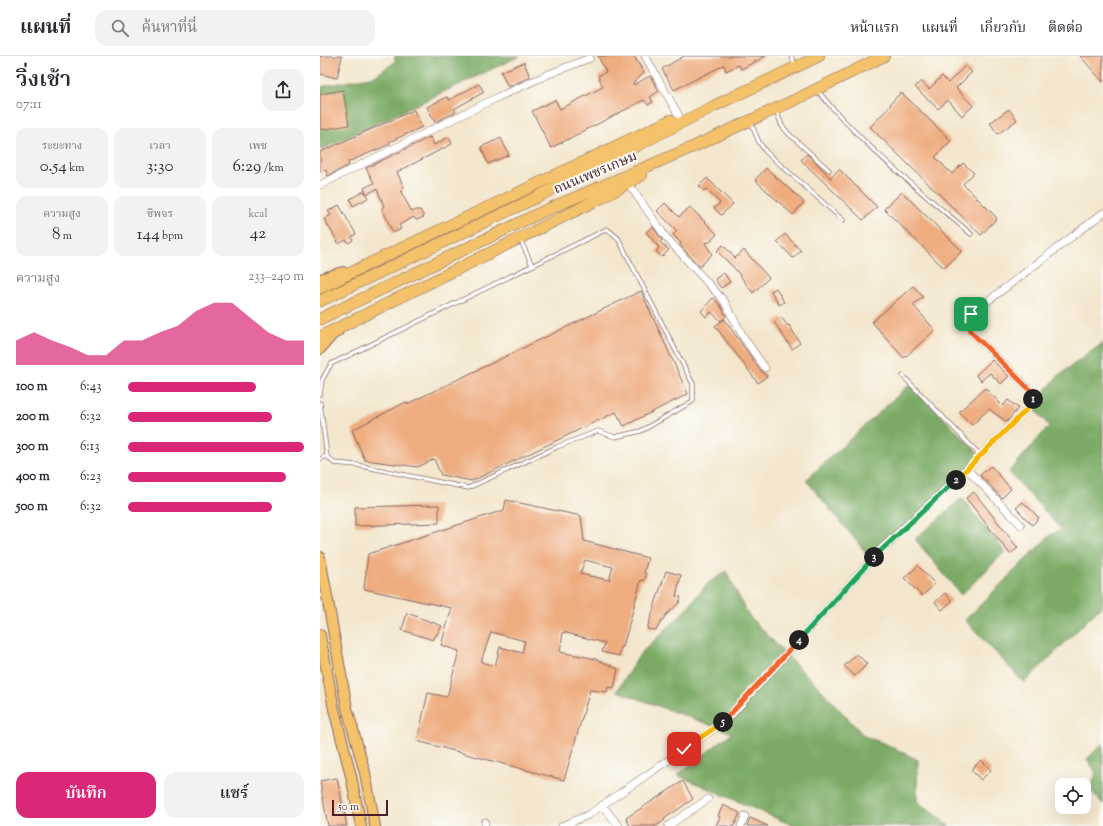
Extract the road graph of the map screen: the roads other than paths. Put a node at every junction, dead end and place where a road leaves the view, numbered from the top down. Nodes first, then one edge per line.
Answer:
1 (645, 56) edge
2 (791, 56) edge
3 (819, 56) edge
4 (884, 56) edge
5 (590, 58) dead end
6 (797, 66) junction
7 (816, 89) junction
8 (714, 106) junction
9 (775, 109) junction
10 (679, 116) junction
11 (750, 120) junction
12 (695, 146) junction
13 (829, 170) dead end
14 (628, 183) junction
15 (320, 185) edge
16 (1103, 213) edge
17 (843, 220) dead end
18 (971, 234) dead end
19 (519, 238) junction
20 (372, 262) junction
21 (532, 265) junction
22 (320, 279) edge
23 (320, 288) edge
24 (320, 301) edge
25 (320, 319) edge
26 (348, 324) junction
27 (322, 335) edge
28 (320, 350) edge
29 (765, 368) dead end
30 (903, 376) dead end
31 (320, 394) edge
32 (320, 403) edge
33 (327, 456) junction
34 (981, 456) junction
35 (320, 459) edge
36 (967, 469) junction
37 (1021, 525) dead end
38 (320, 557) edge
39 (320, 635) edge
40 (708, 799) dead end
41 (602, 805) junction
42 (745, 816) dead end
43 (361, 826) edge
44 (375, 826) edge
45 (562, 826) edge
46 (619, 826) edge
47 (668, 826) edge
48 (741, 826) edge

1 - 10 street
2 - 6 lane
3 - 6 highway, ถนนเพชรเกษม
4 - 7 highway, ถนนเพชรเกษม
5 - 15 street
6 - 8 highway, ถนนเพชรเกษม
7 - 9 highway, ถนนเพชรเกษม
7 - 18 lane
8 - 10 highway
8 - 24 highway, ถนนเพชรเกษม
9 - 11 highway, ถนนเพชรเกษม
9 - 13 lane
10 - 20 highway
11 - 12 highway, ถนนเพชรเกษม
11 - 17 lane
12 - 14 highway
12 - 25 highway, ถนนเพชรเกษม
14 - 19 highway
14 - 29 street
16 - 34 street
19 - 21 lane
19 - 26 highway
20 - 22 main road
20 - 23 highway
21 - 31 lane
21 - 33 lane
26 - 27 highway
26 - 28 main road
30 - 34 lane
32 - 33 lane
33 - 35 lane
34 - 36 street
36 - 37 street
36 - 41 street
38 - 44 main road
39 - 43 main road
40 - 47 street
41 - 45 street
41 - 46 street
42 - 48 street

